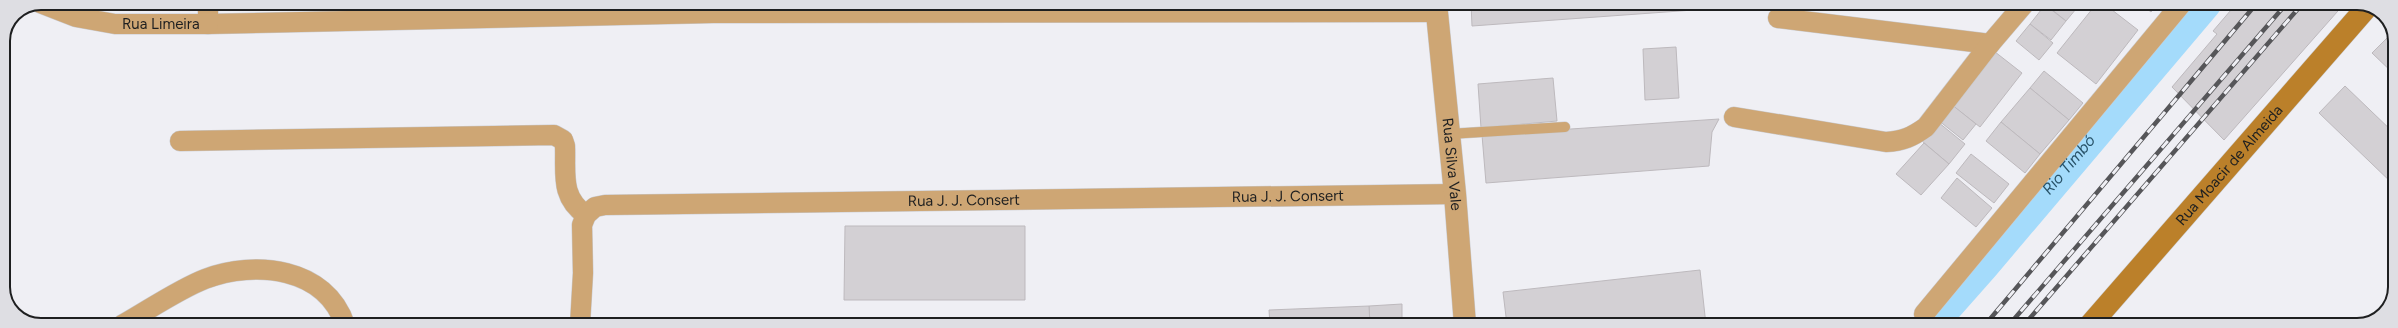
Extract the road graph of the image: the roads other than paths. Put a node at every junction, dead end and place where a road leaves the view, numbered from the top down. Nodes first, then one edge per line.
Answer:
1 (58, 10) edge
2 (208, 10) edge
3 (650, 10) edge
4 (1436, 10) edge
5 (2019, 10) edge
6 (2176, 10) edge
7 (2364, 11) edge
8 (1778, 18) dead end
9 (208, 24) junction
10 (1990, 44) junction
11 (1734, 117) dead end
12 (1565, 127) dead end
13 (1449, 134) junction
14 (180, 141) dead end
15 (1455, 194) junction
16 (586, 215) junction
17 (1924, 314) dead end
18 (135, 318) edge
19 (342, 318) edge
20 (580, 318) edge
21 (1464, 318) edge
22 (2096, 318) edge

1 - 9 street, Rua Limeira
2 - 9 street, Rua Limeira
3 - 9 street, Rua Limeira
4 - 13 street, Rua Silva Vale
5 - 10 street
6 - 17 street
7 - 22 main road, Rua Moacir de Almeida
8 - 10 street
10 - 11 street
12 - 13 lane
13 - 15 street, Rua Silva Vale
14 - 16 street
15 - 16 street, Rua J. J. Consert
15 - 21 street, Rua Silva Vale
16 - 20 street
18 - 19 street

